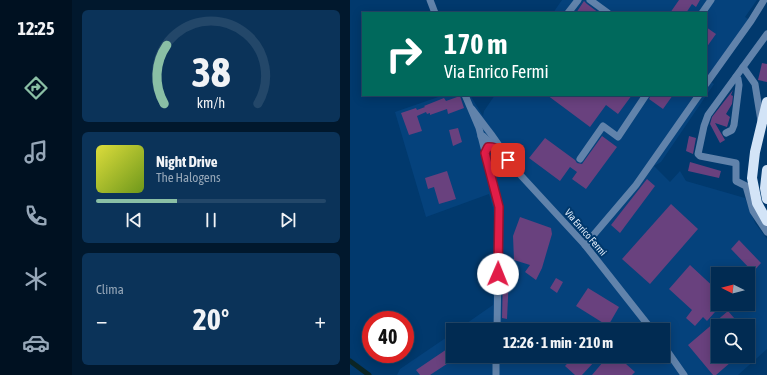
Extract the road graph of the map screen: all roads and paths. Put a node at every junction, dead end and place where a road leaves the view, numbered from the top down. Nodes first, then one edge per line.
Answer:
1 (430, 0) edge
2 (578, 0) edge
3 (590, 0) edge
4 (710, 0) edge
5 (764, 0) edge
6 (435, 12) edge
7 (569, 12) edge
8 (607, 12) edge
9 (703, 12) edge
10 (767, 34) edge
11 (743, 67) junction
12 (736, 78) junction
13 (707, 83) edge
14 (466, 96) edge
15 (645, 96) edge
16 (698, 96) edge
17 (767, 102) edge
18 (472, 109) junction
19 (762, 124) junction
20 (726, 133) dead end
21 (491, 134) junction
22 (481, 136) junction
23 (498, 149) junction
24 (485, 153) junction
25 (580, 159) dead end
26 (753, 168) junction
27 (767, 170) edge
28 (767, 199) edge
29 (767, 209) edge
30 (767, 221) edge
31 (767, 232) edge
32 (585, 245) junction
33 (497, 323) edge
34 (646, 323) edge
35 (670, 355) edge
36 (496, 363) edge
37 (496, 375) edge
38 (684, 375) edge

1 - 6 street
2 - 7 street
3 - 8 street
4 - 9 street
5 - 13 street
10 - 11 street
11 - 12 street
11 - 19 street
12 - 20 street
12 - 31 street
14 - 18 street
15 - 25 street
16 - 32 street
17 - 19 highway
18 - 21 street, Via Enrico Fermi
18 - 22 street
19 - 26 highway
21 - 22 street
21 - 23 street, Via Enrico Fermi
22 - 23 street, Via Enrico Fermi
22 - 24 street
23 - 24 street
23 - 32 street, Via Enrico Fermi
24 - 33 street
26 - 29 highway
26 - 30 highway
27 - 28 highway
32 - 34 street, Via Enrico Fermi
35 - 38 street
36 - 37 street

